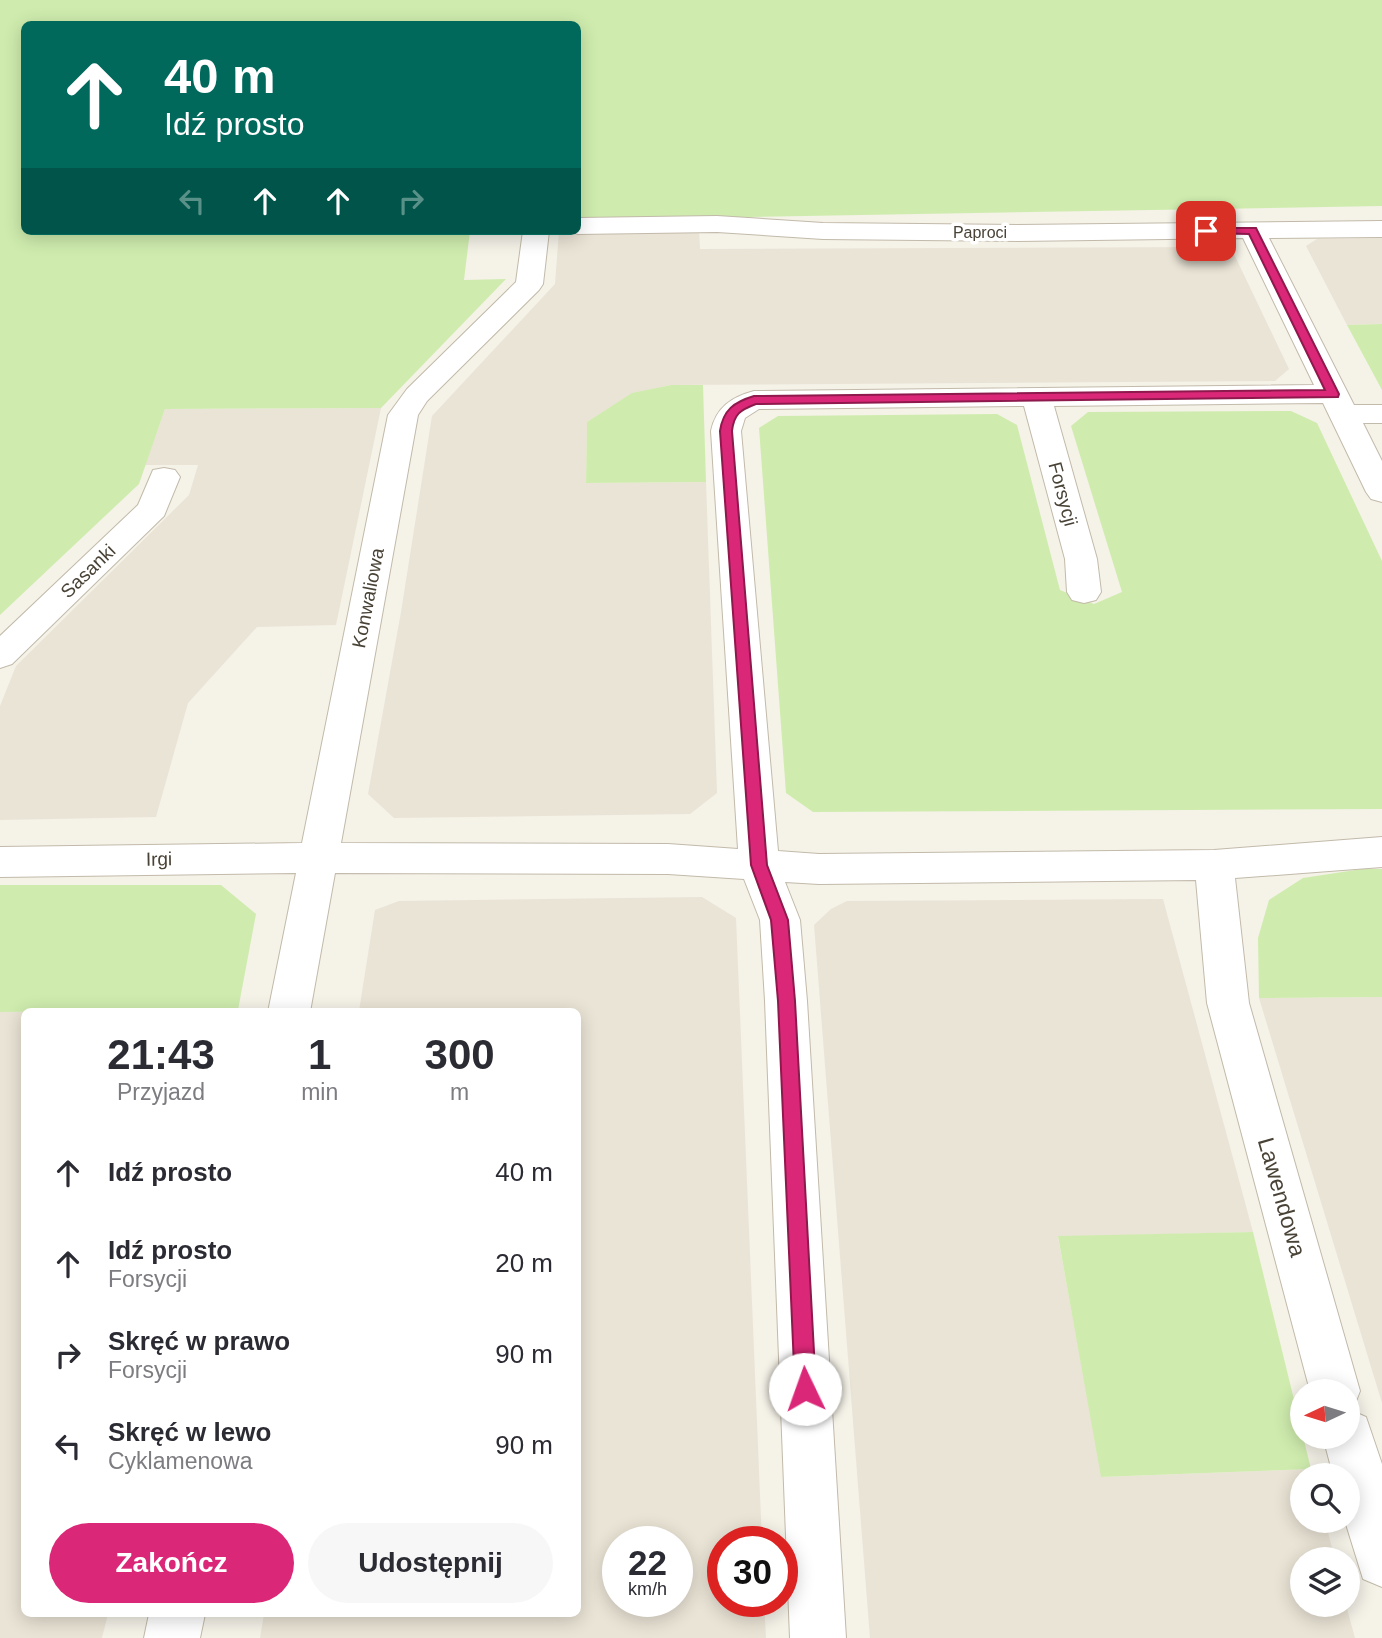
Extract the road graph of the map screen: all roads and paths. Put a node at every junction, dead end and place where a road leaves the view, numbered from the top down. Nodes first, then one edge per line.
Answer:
1 (581, 226) edge
2 (1382, 229) edge
3 (1252, 230) junction
4 (535, 235) edge
5 (1037, 398) junction
6 (1339, 404) junction
7 (1382, 414) edge
8 (164, 477) dead end
9 (1382, 492) edge
10 (1084, 592) dead end
11 (0, 656) edge
12 (1382, 852) edge
13 (318, 858) junction
14 (0, 862) edge
15 (759, 865) junction
16 (1213, 865) junction
17 (290, 1008) edge
18 (1332, 1379) edge
19 (1352, 1449) edge
20 (1382, 1559) edge
21 (176, 1617) edge
22 (172, 1638) edge
23 (818, 1638) edge

1 - 3 street, Paproci
2 - 3 street, Paproci
3 - 6 street
4 - 13 street, Konwaliowa
5 - 6 street
5 - 10 street, Forsycji
5 - 15 street
6 - 7 street
6 - 9 street
8 - 11 street, Sasanki
12 - 16 street, Irgi
13 - 14 street, Irgi
13 - 15 street, Irgi
13 - 17 street, Konwaliowa
15 - 16 street, Irgi
15 - 23 street
16 - 18 street, Lawendowa
19 - 20 street
21 - 22 street

